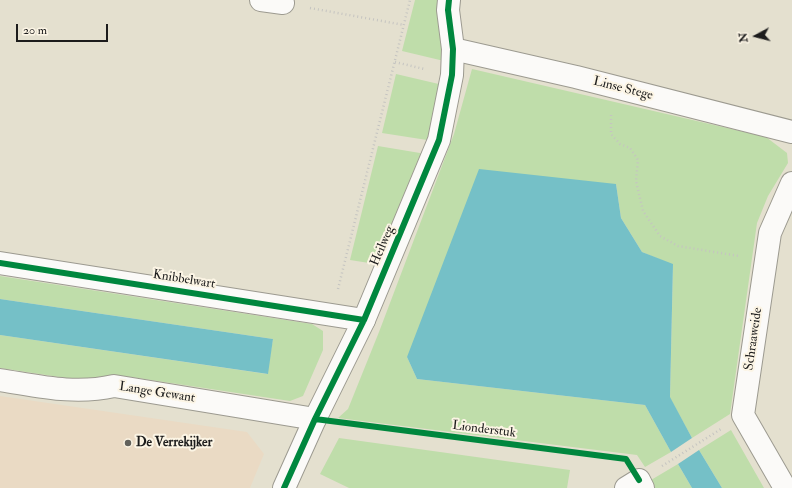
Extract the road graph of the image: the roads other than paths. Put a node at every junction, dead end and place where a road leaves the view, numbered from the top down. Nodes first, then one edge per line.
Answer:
1 (261, 0) edge
2 (449, 0) edge
3 (283, 3) road end
4 (453, 49) junction
5 (792, 132) edge
6 (792, 184) edge
7 (0, 263) edge
8 (364, 320) junction
9 (0, 380) edge
10 (315, 419) junction
11 (284, 488) edge
12 (785, 488) edge

1 - 3 street
2 - 4 street, Heilweg
4 - 5 street, Linse Stege
4 - 8 street, Heilweg
6 - 12 street, Schraaweide
7 - 8 street, Knibbelwart
8 - 10 street, Heilweg
9 - 10 street, Lange Gewant
10 - 11 street, Heilweg

